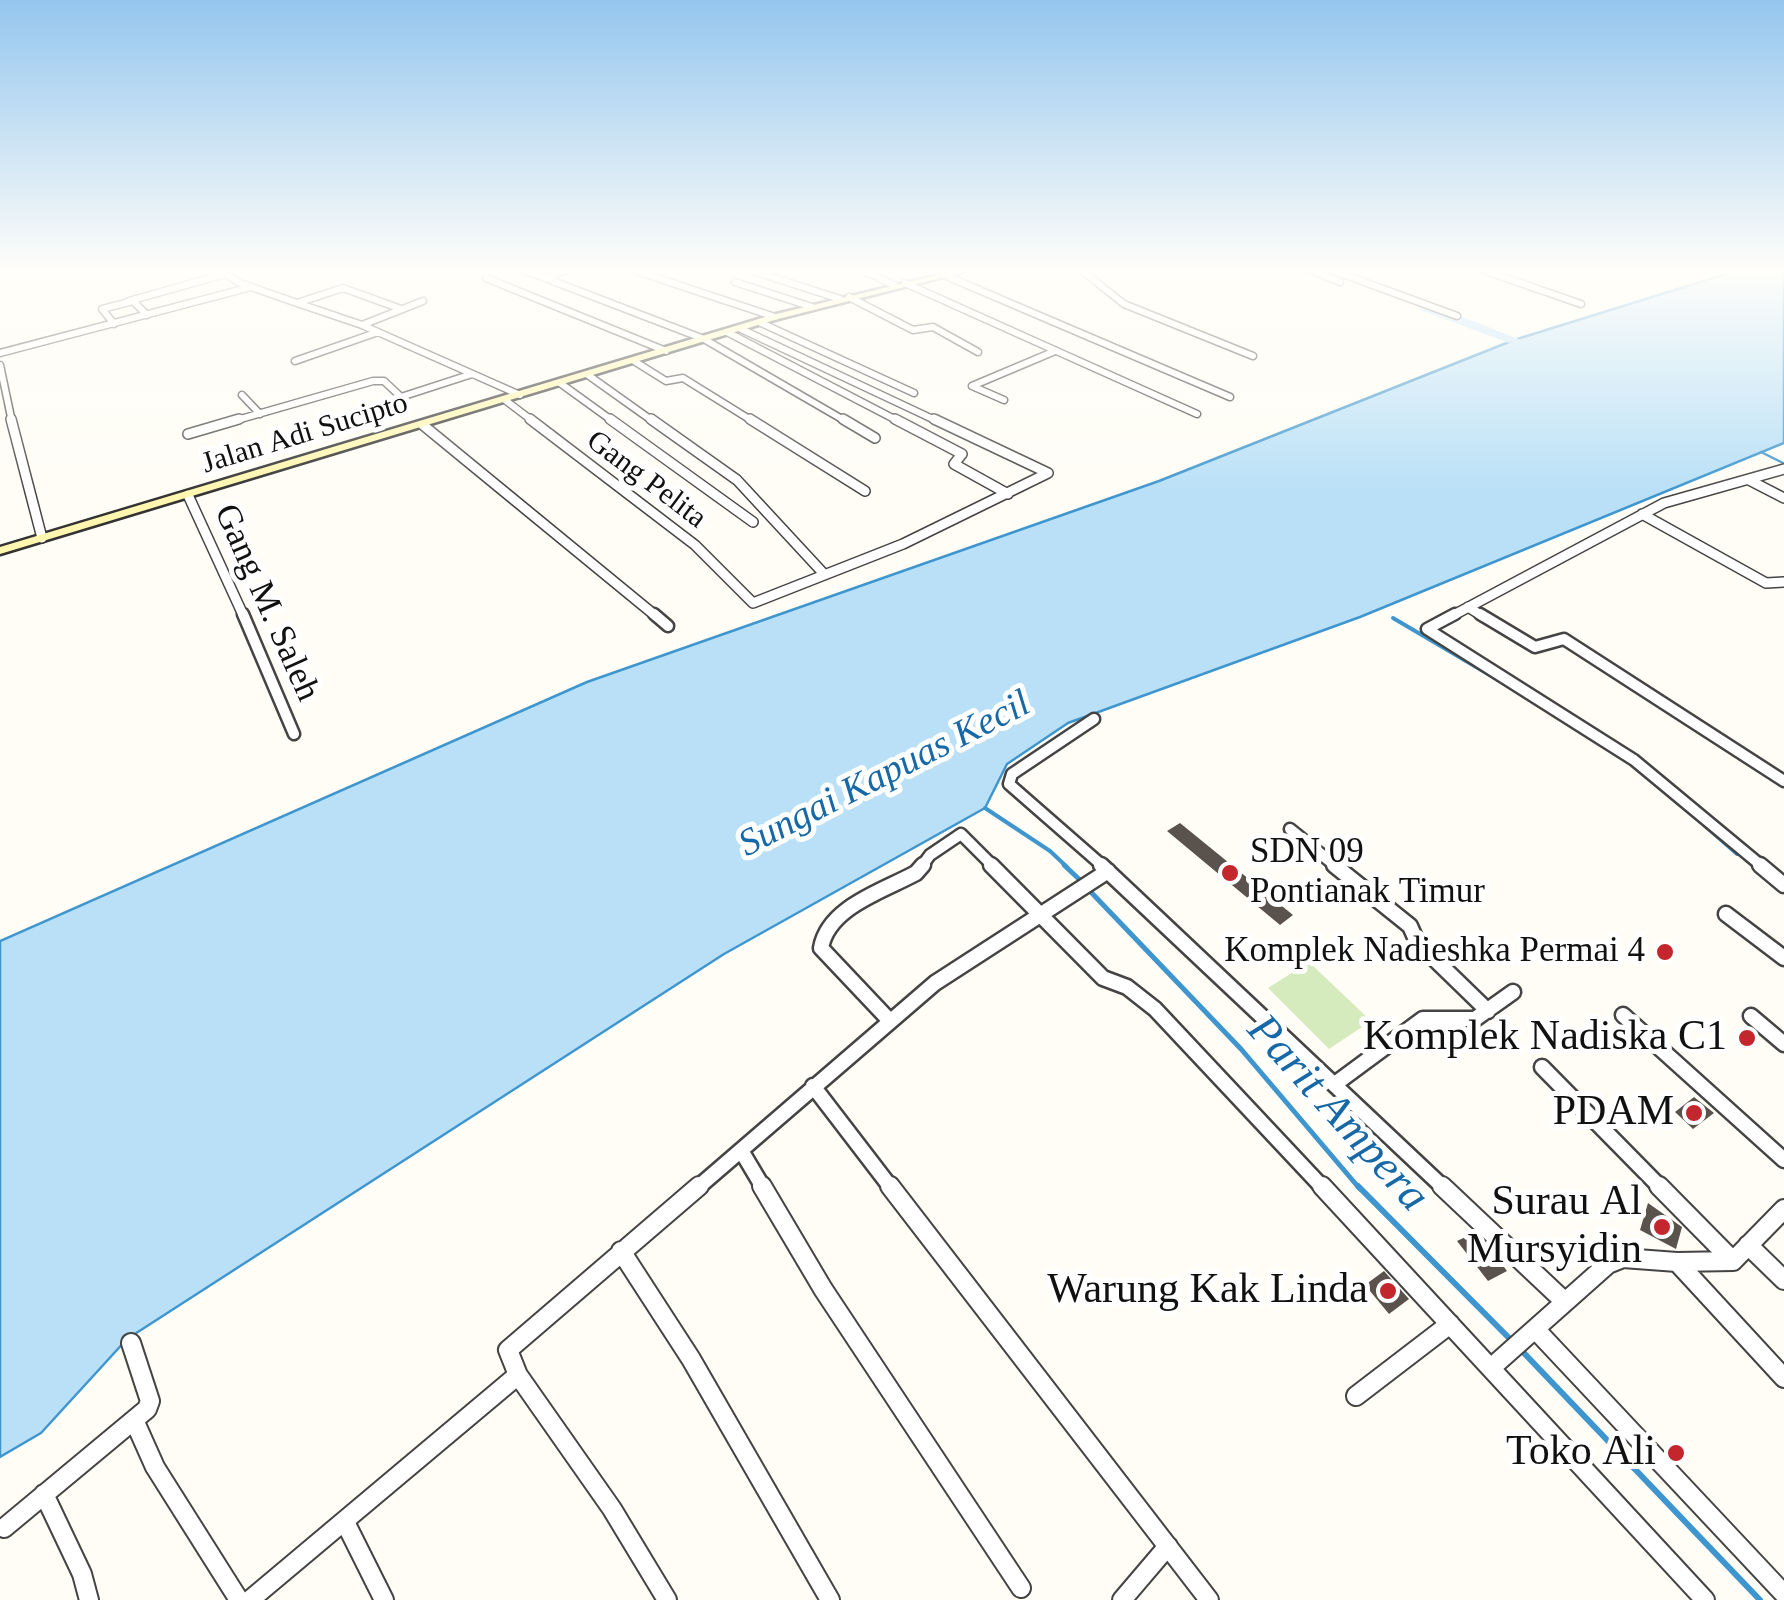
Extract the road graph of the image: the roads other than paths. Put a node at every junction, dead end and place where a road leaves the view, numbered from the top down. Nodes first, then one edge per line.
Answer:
1 (37, 344) edge
2 (345, 344) edge
3 (404, 344) edge
4 (648, 344) edge
5 (689, 344) edge
6 (712, 344) edge
7 (749, 344) edge
8 (772, 344) edge
9 (806, 344) edge
10 (963, 344) edge
11 (1039, 344) edge
12 (1104, 344) edge
13 (1222, 344) edge
14 (666, 351) junction
15 (1055, 351) junction
16 (978, 352) dead end
17 (0, 353) edge
18 (1252, 356) dead end
19 (295, 361) dead end
20 (634, 361) junction
21 (0, 366) edge
22 (472, 374) junction
23 (1, 375) edge
24 (588, 375) junction
25 (560, 382) junction
26 (3, 393) edge
27 (914, 393) dead end
28 (242, 395) dead end
29 (520, 395) junction
30 (1230, 398) dead end
31 (505, 400) junction
32 (1004, 400) dead end
33 (260, 414) junction
34 (1197, 414) dead end
35 (423, 425) junction
36 (188, 434) dead end
37 (876, 438) dead end
38 (1784, 469) edge
39 (1749, 480) junction
40 (865, 491) dead end
41 (1008, 494) junction
42 (188, 495) junction
43 (1784, 498) edge
44 (1642, 514) junction
45 (753, 522) dead end
46 (42, 538) junction
47 (0, 551) edge
48 (824, 574) junction
49 (1784, 582) edge
50 (1468, 607) junction
51 (668, 626) dead end
52 (1094, 719) dead end
53 (294, 734) dead end
54 (1784, 782) edge
55 (1290, 829) dead end
56 (1108, 870) junction
57 (1784, 885) edge
58 (1726, 914) dead end
59 (1040, 915) junction
60 (1784, 958) edge
61 (1513, 992) dead end
62 (1488, 1011) junction
63 (1623, 1015) dead end
64 (1751, 1016) dead end
65 (890, 1021) junction
66 (1784, 1044) edge
67 (1542, 1067) dead end
68 (1336, 1084) junction
69 (813, 1086) junction
70 (742, 1152) junction
71 (1784, 1160) edge
72 (1781, 1218) edge
73 (1748, 1246) junction
74 (621, 1252) junction
75 (1733, 1260) junction
76 (1677, 1262) junction
77 (1784, 1280) edge
78 (1564, 1300) junction
79 (1450, 1324) junction
80 (1532, 1334) junction
81 (131, 1342) dead end
82 (1492, 1367) junction
83 (518, 1375) junction
84 (1784, 1378) edge
85 (1356, 1396) dead end
86 (134, 1420) junction
87 (44, 1494) junction
88 (345, 1522) junction
89 (4, 1528) dead end
90 (1168, 1546) junction
91 (1022, 1588) dead end
92 (1784, 1594) edge
93 (88, 1600) edge
94 (239, 1600) edge
95 (250, 1600) edge
96 (384, 1600) edge
97 (666, 1600) edge
98 (830, 1600) edge
99 (1122, 1600) edge
100 (1209, 1600) edge
101 (1705, 1600) edge

1 - 17 street
2 - 19 street
3 - 22 street
4 - 14 street
5 - 14 main road, Jalan Adi Sucipto
6 - 37 street
7 - 41 street
8 - 41 street
9 - 27 street
10 - 16 street
11 - 15 street
12 - 30 street
13 - 18 street
14 - 20 main road, Jalan Adi Sucipto
15 - 32 street
15 - 34 street
20 - 24 main road, Jalan Adi Sucipto
20 - 40 street
21 - 23 street
22 - 29 street
22 - 33 street
23 - 26 street
24 - 25 main road, Jalan Adi Sucipto
24 - 48 street
25 - 29 main road, Jalan Adi Sucipto
25 - 45 street
26 - 46 street
28 - 33 street
29 - 31 main road, Jalan Adi Sucipto
31 - 35 main road, Jalan Adi Sucipto
31 - 48 street, Gang Pelita
33 - 36 street
35 - 42 main road, Jalan Adi Sucipto
35 - 51 street
38 - 39 street
39 - 43 street
39 - 44 street
41 - 48 street
42 - 46 main road, Jalan Adi Sucipto
42 - 53 street, Gang M. Saleh
44 - 49 street
44 - 50 street
46 - 47 main road, Jalan Adi Sucipto
50 - 54 street
50 - 57 street
52 - 56 street
55 - 62 street
56 - 59 street
56 - 68 street
58 - 60 street
59 - 65 street
59 - 65 street
59 - 79 street
61 - 62 street
62 - 68 street
63 - 71 street
64 - 66 street
65 - 69 street
67 - 75 street
68 - 78 street
69 - 70 street
69 - 90 street
70 - 74 street
70 - 91 street
72 - 73 street
73 - 75 street
73 - 77 street
74 - 83 street
74 - 98 street
75 - 76 street
76 - 78 street
76 - 84 street
78 - 80 street
79 - 82 street
79 - 85 street
80 - 82 street
80 - 92 street
81 - 86 street
82 - 101 street
83 - 88 street
83 - 97 street
86 - 87 street
86 - 94 street
87 - 89 street
87 - 93 street
88 - 95 street
88 - 96 street
90 - 99 street
90 - 100 street

